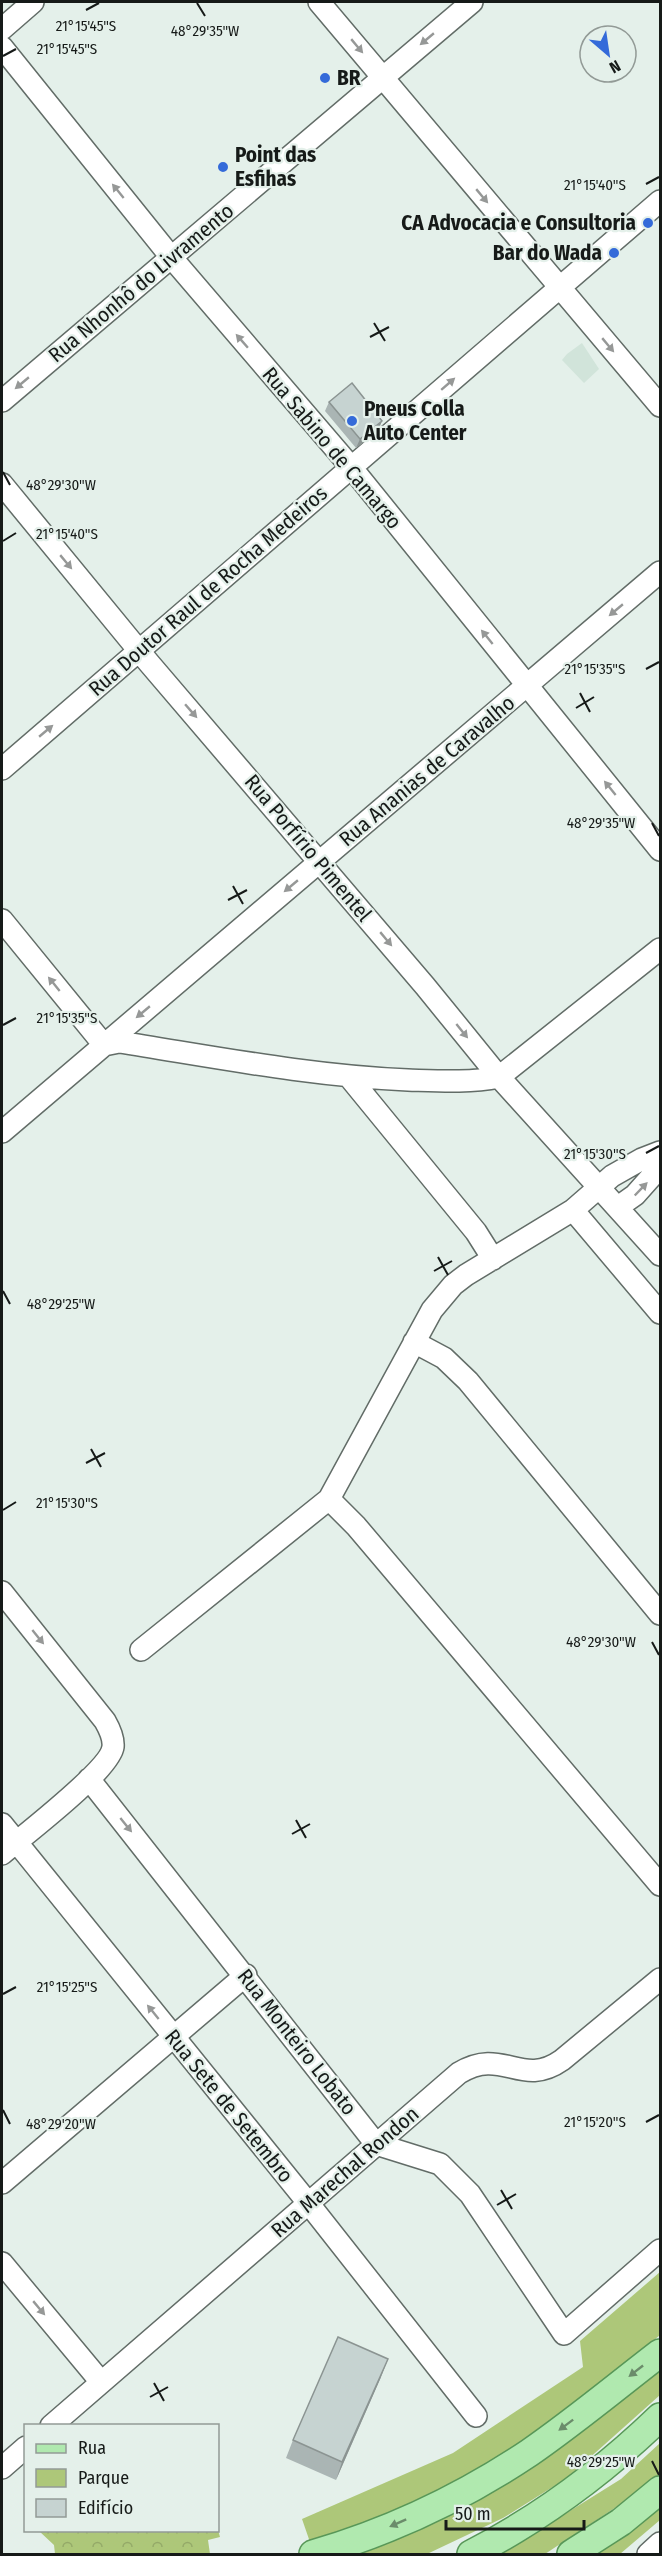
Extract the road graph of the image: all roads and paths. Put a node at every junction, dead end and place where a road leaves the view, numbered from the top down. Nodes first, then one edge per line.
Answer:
1 (33, 2) edge
2 (319, 2) edge
3 (472, 2) edge
4 (2, 29) edge
5 (2, 47) edge
6 (383, 77) junction
7 (660, 201) edge
8 (171, 257) junction
9 (560, 288) junction
10 (2, 401) edge
11 (660, 406) edge
12 (351, 467) junction
13 (2, 484) edge
14 (660, 572) edge
15 (140, 651) junction
16 (527, 686) junction
17 (2, 769) edge
18 (660, 850) edge
19 (320, 861) junction
20 (2, 920) edge
21 (660, 949) edge
22 (104, 1045) junction
23 (499, 1077) junction
24 (350, 1078) junction
25 (2, 1132) edge
26 (660, 1152) edge
27 (660, 1167) edge
28 (598, 1188) junction
29 (618, 1207) junction
30 (573, 1210) junction
31 (660, 1255) edge
32 (493, 1259) junction
33 (660, 1313) edge
34 (414, 1342) junction
35 (329, 1499) junction
36 (2, 1592) edge
37 (660, 1614) edge
38 (141, 1650) dead end
39 (89, 1779) junction
40 (2, 1824) edge
41 (9, 1848) edge
42 (660, 1885) edge
43 (246, 1976) junction
44 (660, 1979) edge
45 (174, 2037) junction
46 (376, 2144) junction
47 (2, 2183) edge
48 (309, 2204) junction
49 (660, 2250) edge
50 (2, 2263) edge
51 (660, 2353) edge
52 (100, 2382) junction
53 (476, 2416) dead end
54 (660, 2417) edge
55 (53, 2424) edge
56 (24, 2449) edge
57 (2, 2468) edge
58 (660, 2490) edge
59 (660, 2543) edge
60 (313, 2554) edge
61 (471, 2554) edge
62 (571, 2554) edge
63 (648, 2554) edge

1 - 4 street
2 -> 6 street
3 -> 6 street, Rua Nhonhô do Livramento
8 -> 5 street, Rua Sabino de Camargo
6 - 8 street, Rua Nhonhô do Livramento
6 -> 9 street
7 - 9 street, Rua Doutor Raul de Rocha Medeiros
8 -> 10 street, Rua Nhonhô do Livramento
12 -> 8 street, Rua Sabino de Camargo
9 -> 11 street
12 -> 9 street, Rua Doutor Raul de Rocha Medeiros
12 - 15 street, Rua Doutor Raul de Rocha Medeiros
16 -> 12 street, Rua Sabino de Camargo
13 -> 15 street, Rua Porfírio Pimentel
14 -> 16 street, Rua Ananias de Caravalho
17 -> 15 street, Rua Doutor Raul de Rocha Medeiros
15 -> 19 street, Rua Porfírio Pimentel
18 -> 16 street, Rua Sabino de Camargo
16 - 19 street, Rua Ananias de Caravalho
19 -> 22 street, Rua Ananias de Caravalho
19 -> 23 street, Rua Porfírio Pimentel
22 -> 20 street
21 - 23 street
22 - 24 street
22 - 25 street, Rua Ananias de Caravalho
23 - 24 street
23 - 28 street, Rua Porfírio Pimentel
24 - 32 street
26 - 28 street
29 -> 27 street
28 - 29 street, Rua Porfírio Pimentel
28 - 30 street
29 - 31 street, Rua Porfírio Pimentel
30 - 32 street
30 - 33 street
32 - 34 street
34 - 35 street
34 - 37 street
35 - 38 street
35 - 42 street
36 -> 39 street
39 - 41 street
39 -> 43 street, Rua Monteiro Lobato
40 - 41 street, Rua Sete de Setembro
45 -> 41 street, Rua Sete de Setembro
43 - 45 street
43 - 46 street, Rua Monteiro Lobato
44 - 46 street, Rua Marechal Rondon
45 - 47 street
45 - 48 street, Rua Sete de Setembro
46 - 48 street, Rua Marechal Rondon
46 - 49 street
48 - 52 street, Rua Marechal Rondon
48 - 53 street, Rua Sete de Setembro
50 -> 52 street
51 -> 60 main road
52 - 55 street, Rua Marechal Rondon
54 - 61 main road
56 - 57 street
58 - 62 main road
59 - 63 street

